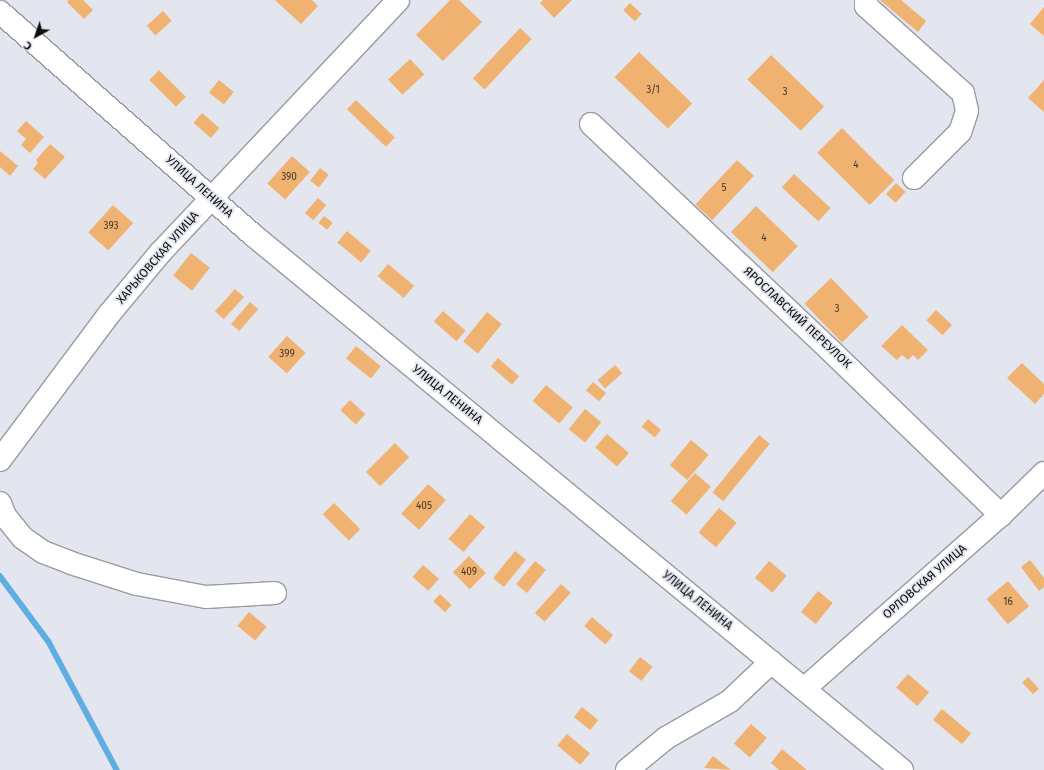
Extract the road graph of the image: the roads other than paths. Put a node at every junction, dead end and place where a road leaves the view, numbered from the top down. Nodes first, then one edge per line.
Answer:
1 (398, 0) edge
2 (866, 0) edge
3 (0, 12) edge
4 (591, 124) dead end
5 (914, 178) dead end
6 (211, 197) junction
7 (0, 460) edge
8 (1044, 473) edge
9 (0, 503) edge
10 (1001, 515) junction
11 (275, 593) dead end
12 (771, 662) junction
13 (804, 689) junction
14 (627, 770) edge
15 (902, 770) edge

1 - 6 street, ХАРЬКОВСКАЯ УЛИЦА
2 - 5 street
3 - 6 street, УЛИЦА ЛЕНИНА
4 - 10 street, ЯРОСЛАВСКИЙ ПЕРЕУЛОК
6 - 7 street, ХАРЬКОВСКАЯ УЛИЦА
6 - 12 street, УЛИЦА ЛЕНИНА
8 - 10 street, ОРЛОВСКАЯ УЛИЦА
9 - 11 street
10 - 13 street, ОРЛОВСКАЯ УЛИЦА
12 - 13 street, УЛИЦА ЛЕНИНА
12 - 14 street
13 - 15 street, УЛИЦА ЛЕНИНА

